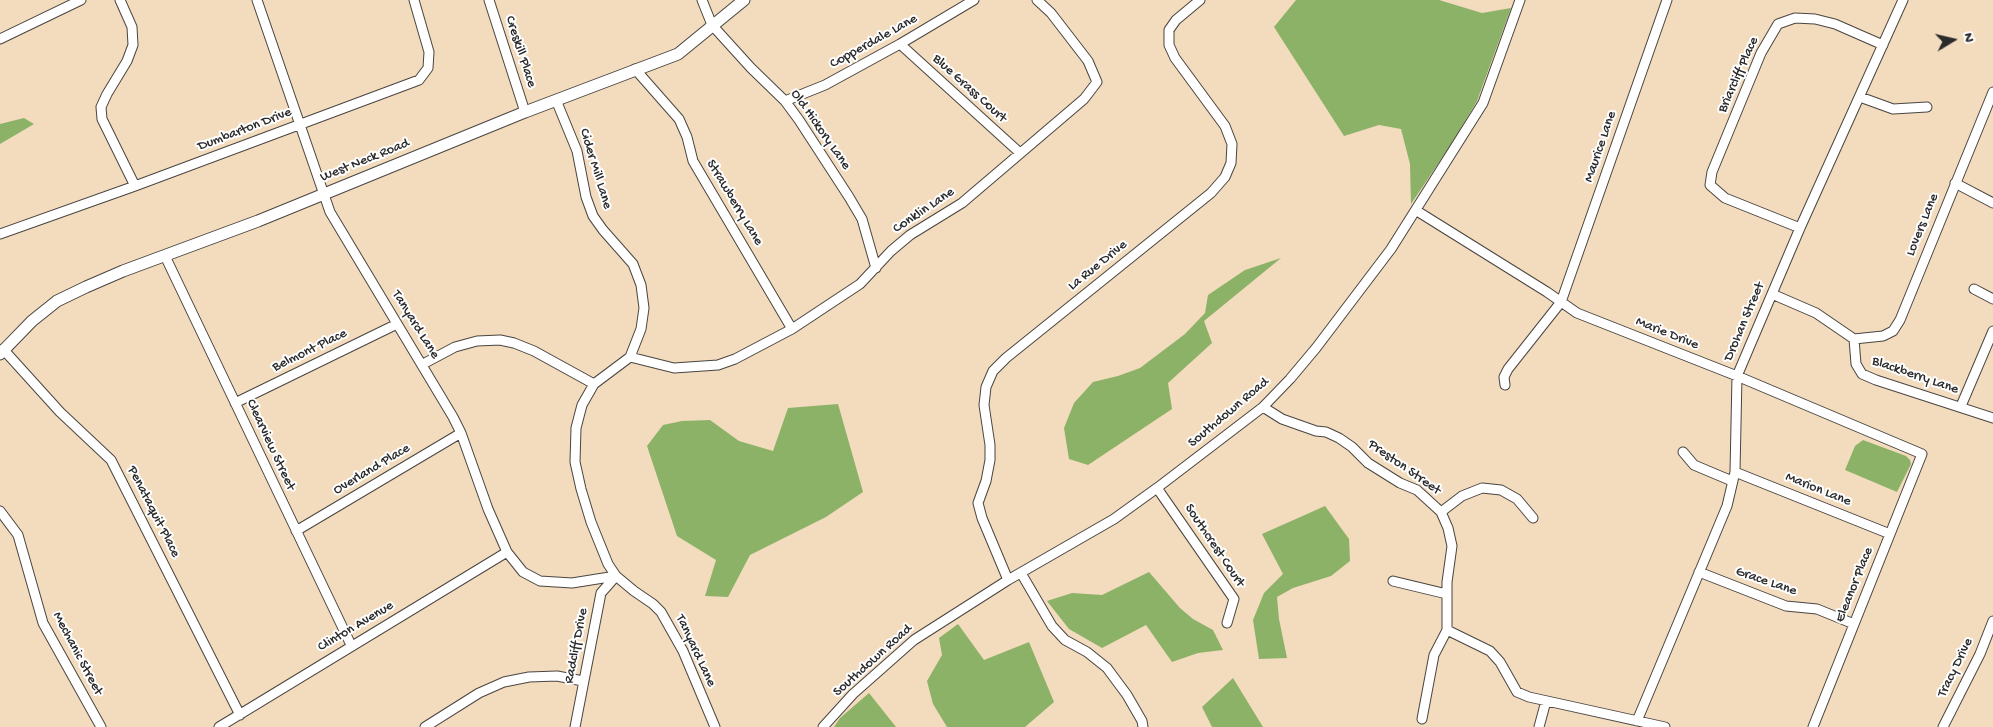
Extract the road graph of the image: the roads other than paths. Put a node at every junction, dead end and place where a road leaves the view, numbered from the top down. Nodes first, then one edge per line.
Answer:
1 (81, 0) edge
2 (120, 0) edge
3 (258, 0) edge
4 (414, 0) edge
5 (489, 0) edge
6 (702, 0) edge
7 (744, 0) edge
8 (974, 0) edge
9 (1037, 0) edge
10 (1200, 0) edge
11 (1520, 0) edge
12 (1667, 0) edge
13 (1903, 0) edge
14 (712, 25) junction
15 (0, 39) edge
16 (900, 44) junction
17 (1883, 45) junction
18 (636, 69) junction
19 (1993, 92) edge
20 (1860, 97) junction
21 (556, 100) junction
22 (785, 101) junction
23 (1927, 107) dead end
24 (525, 112) junction
25 (300, 124) junction
26 (1020, 154) junction
27 (1955, 183) junction
28 (135, 186) junction
29 (325, 194) junction
30 (1993, 203) edge
31 (1416, 211) junction
32 (1800, 228) junction
33 (0, 234) edge
34 (165, 256) junction
35 (876, 268) junction
36 (1974, 289) dead end
37 (1772, 294) junction
38 (1993, 299) edge
39 (1561, 302) junction
40 (397, 324) junction
41 (792, 329) junction
42 (1993, 331) edge
43 (1854, 339) junction
44 (2, 351) edge
45 (630, 357) junction
46 (423, 364) junction
47 (1737, 376) junction
48 (594, 384) junction
49 (1505, 385) dead end
50 (236, 404) junction
51 (1960, 406) junction
52 (1263, 407) junction
53 (1993, 418) edge
54 (461, 433) junction
55 (1682, 452) dead end
56 (1922, 454) joint
57 (1735, 472) junction
58 (1732, 481) junction
59 (1158, 488) junction
60 (0, 511) edge
61 (1441, 512) junction
62 (1532, 518) dead end
63 (296, 531) junction
64 (1890, 534) junction
65 (507, 552) junction
66 (1699, 572) junction
67 (1021, 573) junction
68 (616, 576) junction
69 (1008, 580) junction
70 (1393, 581) dead end
71 (1447, 594) junction
72 (1993, 621) edge
73 (1227, 623) dead end
74 (1854, 624) junction
75 (1447, 630) junction
76 (351, 645) junction
77 (583, 680) junction
78 (1546, 701) junction
79 (240, 715) junction
80 (1422, 719) dead end
81 (1637, 721) junction
82 (102, 727) edge
83 (219, 727) edge
84 (425, 727) edge
85 (576, 727) edge
86 (715, 727) edge
87 (824, 727) edge
88 (1143, 727) edge
89 (1539, 727) edge
90 (1664, 727) edge
91 (1813, 727) edge
92 (1943, 727) edge

1 - 15 street
2 - 28 street
3 - 25 street, Tanyard Lane
4 - 25 street, Dumbarton Drive
5 - 24 street, Creskill Place
6 - 14 street
7 - 14 street, West Neck Road
8 - 16 street, Copperdale Lane
9 - 26 street, Conklin Lane
10 - 69 street, La Rue Drive
11 - 31 street, Southdown Road
12 - 39 street, Maurice Lane
13 - 17 street, Drohan Street
14 - 18 street, West Neck Road
14 - 22 street, Old Hickory Lane
16 - 22 street, Copperdale Lane
16 - 26 street, Blue Grass Court
17 - 20 street, Drohan Street
17 - 32 street, Briarcliff Place
18 - 21 street, West Neck Road
18 - 41 street, Strawberry Lane
19 - 27 street, Lovers Lane
20 - 23 street
20 - 32 street, Drohan Street
21 - 24 street, West Neck Road
21 - 45 street, Cider Mill Lane
22 - 35 street, Old Hickory Lane
24 - 29 street, West Neck Road
25 - 28 street, Dumbarton Drive
25 - 29 street, Tanyard Lane
26 - 35 street, Conklin Lane
27 - 30 street
27 - 43 street, Lovers Lane
28 - 33 street, Dumbarton Drive
29 - 34 street, West Neck Road
29 - 40 street, Tanyard Lane
31 - 39 street, Marie Drive
31 - 52 street, Southdown Road
32 - 37 street, Drohan Street
34 - 44 street, West Neck Road
34 - 50 street, Clearview Street
35 - 41 street, Conklin Lane
36 - 38 street
37 - 43 street
37 - 47 street, Drohan Street
39 - 47 street, Marie Drive
39 - 49 street, Maurice Lane
40 - 46 street, Tanyard Lane
40 - 50 street, Belmont Place
41 - 45 street, Conklin Lane
42 - 51 street
43 - 51 street, Blackberry Lane
44 - 79 street, Penataquit Place
45 - 48 street
46 - 48 street
46 - 54 street, Tanyard Lane
47 - 56 street, Marie Drive
47 - 57 street, Drohan Street
48 - 68 street, Tanyard Lane
50 - 63 street, Clearview Street
51 - 53 street, Blackberry Lane
52 - 59 street, Southdown Road
52 - 61 street, Preston Street
54 - 63 street, Overland Place
54 - 65 street, Tanyard Lane
55 - 58 street
56 - 64 street, Eleanor Place
57 - 58 street, Drohan Street
57 - 64 street, Marion Lane
58 - 66 street, Drohan Street
59 - 67 street, Southdown Road
59 - 73 street, Southcrest Court
60 - 82 street, Mechanic Street
61 - 62 street
61 - 71 street, Preston Street
63 - 76 street, Clearview Street
64 - 74 street, Eleanor Place
65 - 68 street, Tanyard Lane
65 - 76 street, Clinton Avenue
66 - 74 street, Grace Lane
66 - 81 street, Drohan Street
67 - 69 street, Southdown Road
67 - 88 street
68 - 77 street, Radcliff Drive
68 - 86 street, Tanyard Lane
69 - 87 street, Southdown Road
70 - 71 street
71 - 75 street, Preston Street
72 - 92 street, Tracy Drive
74 - 91 street, Eleanor Place
75 - 78 street
75 - 80 street
76 - 79 street, Clinton Avenue
77 - 84 street
77 - 85 street, Radcliff Drive
78 - 81 street
78 - 89 street
79 - 83 street, Clinton Avenue
81 - 90 street

